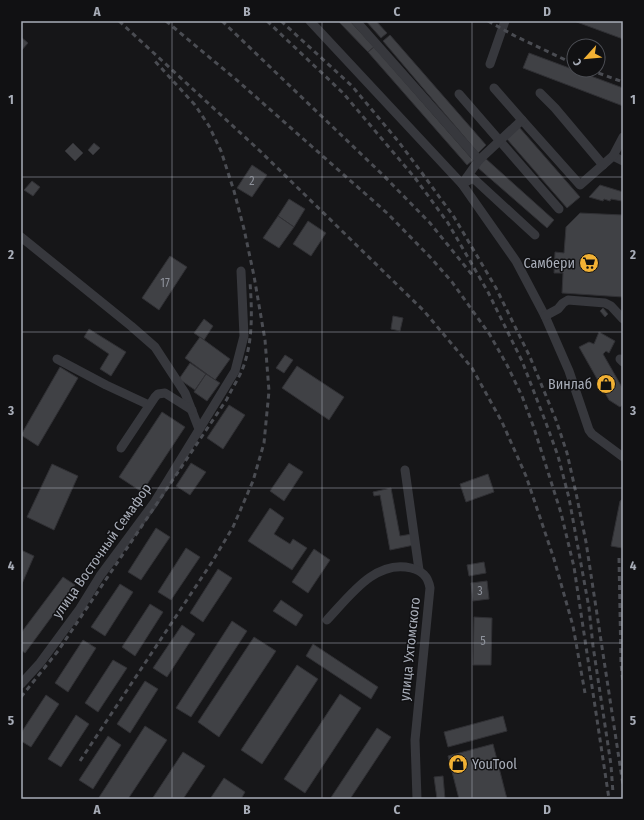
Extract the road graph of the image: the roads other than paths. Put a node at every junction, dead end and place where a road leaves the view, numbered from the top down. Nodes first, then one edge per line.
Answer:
1 (310, 21) edge
2 (356, 21) edge
3 (505, 21) edge
4 (490, 64) dead end
5 (494, 88) dead end
6 (540, 93) dead end
7 (459, 94) dead end
8 (522, 120) junction
9 (623, 136) edge
10 (500, 140) junction
11 (612, 156) junction
12 (479, 160) junction
13 (623, 161) edge
14 (603, 165) junction
15 (462, 184) junction
16 (559, 209) dead end
17 (535, 235) dead end
18 (21, 237) edge
19 (241, 271) dead end
20 (545, 316) junction
21 (623, 318) edge
22 (57, 359) dead end
23 (149, 405) junction
24 (192, 410) junction
25 (199, 429) junction
26 (121, 448) dead end
27 (623, 457) edge
28 (405, 470) dead end
29 (419, 570) junction
30 (327, 620) dead end
31 (21, 684) edge
32 (417, 799) edge

1 - 15 street
2 - 12 street
3 - 4 street
5 - 8 street
6 - 14 street
7 - 10 street
8 - 10 street
8 - 14 street
9 - 11 street
10 - 12 street
10 - 16 street
11 - 13 street
11 - 14 street
12 - 15 street
15 - 17 street
15 - 20 street
18 - 24 street
19 - 25 street, улица Восточный Семафор
20 - 21 street
20 - 27 street
22 - 23 street
23 - 24 street
23 - 26 street
24 - 25 street
25 - 31 street, улица Восточный Семафор
28 - 29 street
29 - 30 street
29 - 32 street, улица Ухтомского

